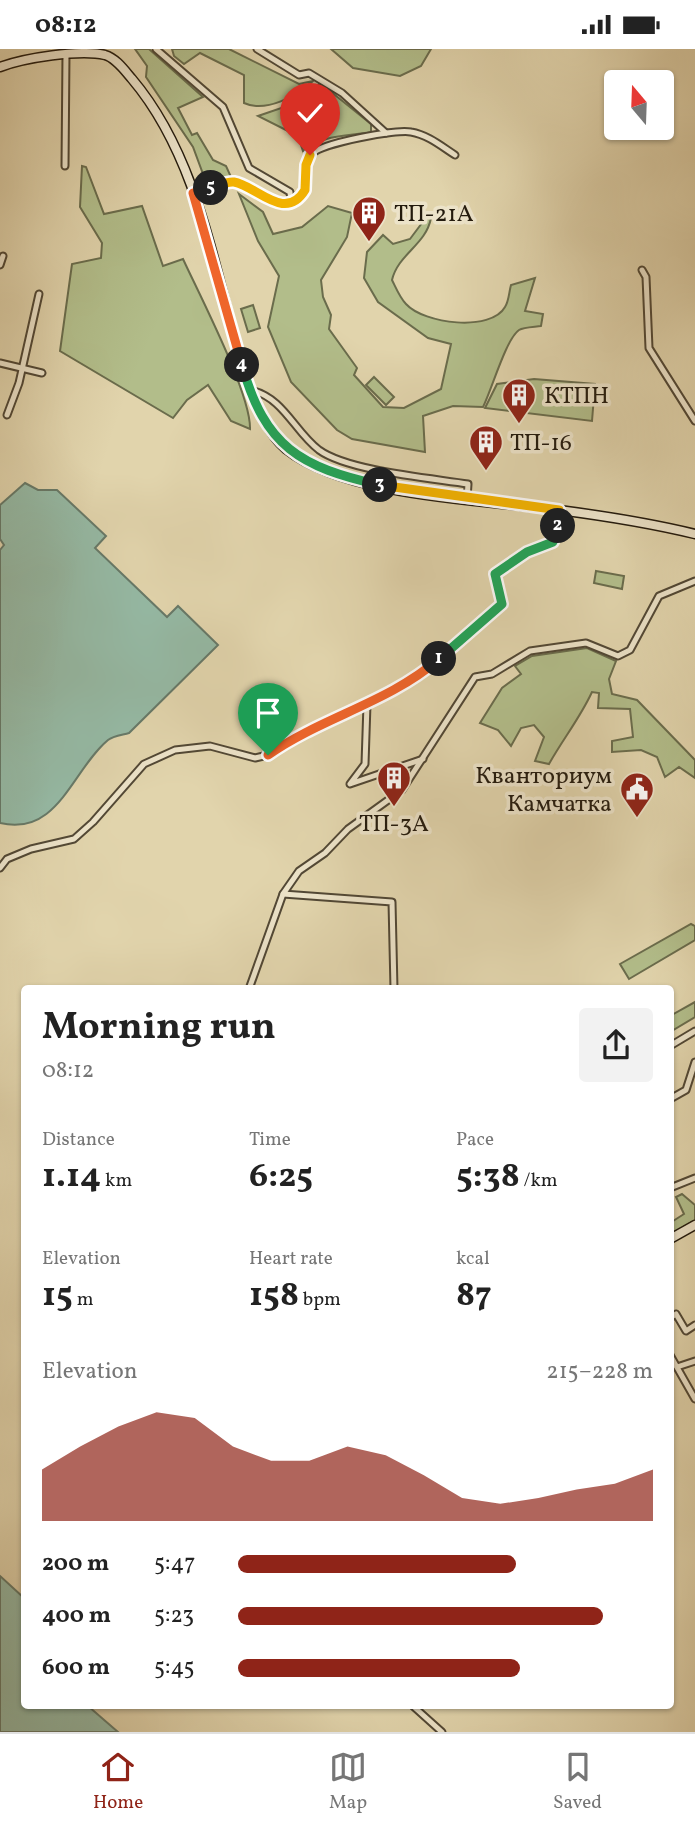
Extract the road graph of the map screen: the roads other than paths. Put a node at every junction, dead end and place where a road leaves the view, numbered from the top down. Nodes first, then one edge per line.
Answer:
1 (156, 49) edge
2 (257, 49) edge
3 (66, 54) junction
4 (0, 67) edge
5 (386, 133) junction
6 (455, 155) dead end
7 (65, 166) dead end
8 (193, 193) junction
9 (291, 202) junction
10 (3, 256) dead end
11 (0, 265) edge
12 (642, 270) dead end
13 (39, 294) dead end
14 (0, 362) edge
15 (21, 366) junction
16 (42, 373) dead end
17 (251, 390) junction
18 (7, 415) dead end
19 (695, 421) edge
20 (467, 499) junction
21 (559, 510) junction
22 (695, 534) edge
23 (695, 581) edge
24 (367, 705) junction
25 (425, 758) junction
26 (0, 868) edge
27 (283, 894) junction
28 (250, 985) edge
29 (394, 985) edge
30 (695, 1031) edge
31 (674, 1044) edge
32 (695, 1062) edge
33 (674, 1097) edge
34 (695, 1178) edge
35 (674, 1186) edge
36 (695, 1225) edge
37 (674, 1237) edge
38 (674, 1315) edge
39 (695, 1325) edge
40 (695, 1361) edge
41 (674, 1362) edge
42 (677, 1367) junction
43 (695, 1399) edge
44 (416, 1709) edge
45 (442, 1732) edge

1 - 9 street
2 - 5 street
3 - 4 main road
3 - 7 street
3 - 8 main road
5 - 6 street
5 - 9 street
8 - 9 street
8 - 17 main road
10 - 11 street
12 - 19 street
13 - 15 street
14 - 15 street
15 - 16 street
15 - 18 street
17 - 20 main road
17 - 20 street
20 - 21 main road
21 - 22 main road
21 - 24 street
23 - 25 street
24 - 25 street
24 - 26 street
25 - 27 street
27 - 28 street
27 - 29 street
30 - 31 street
32 - 33 street
34 - 35 street
36 - 37 main road
38 - 39 street
40 - 42 street
41 - 42 street
42 - 43 street
44 - 45 street

